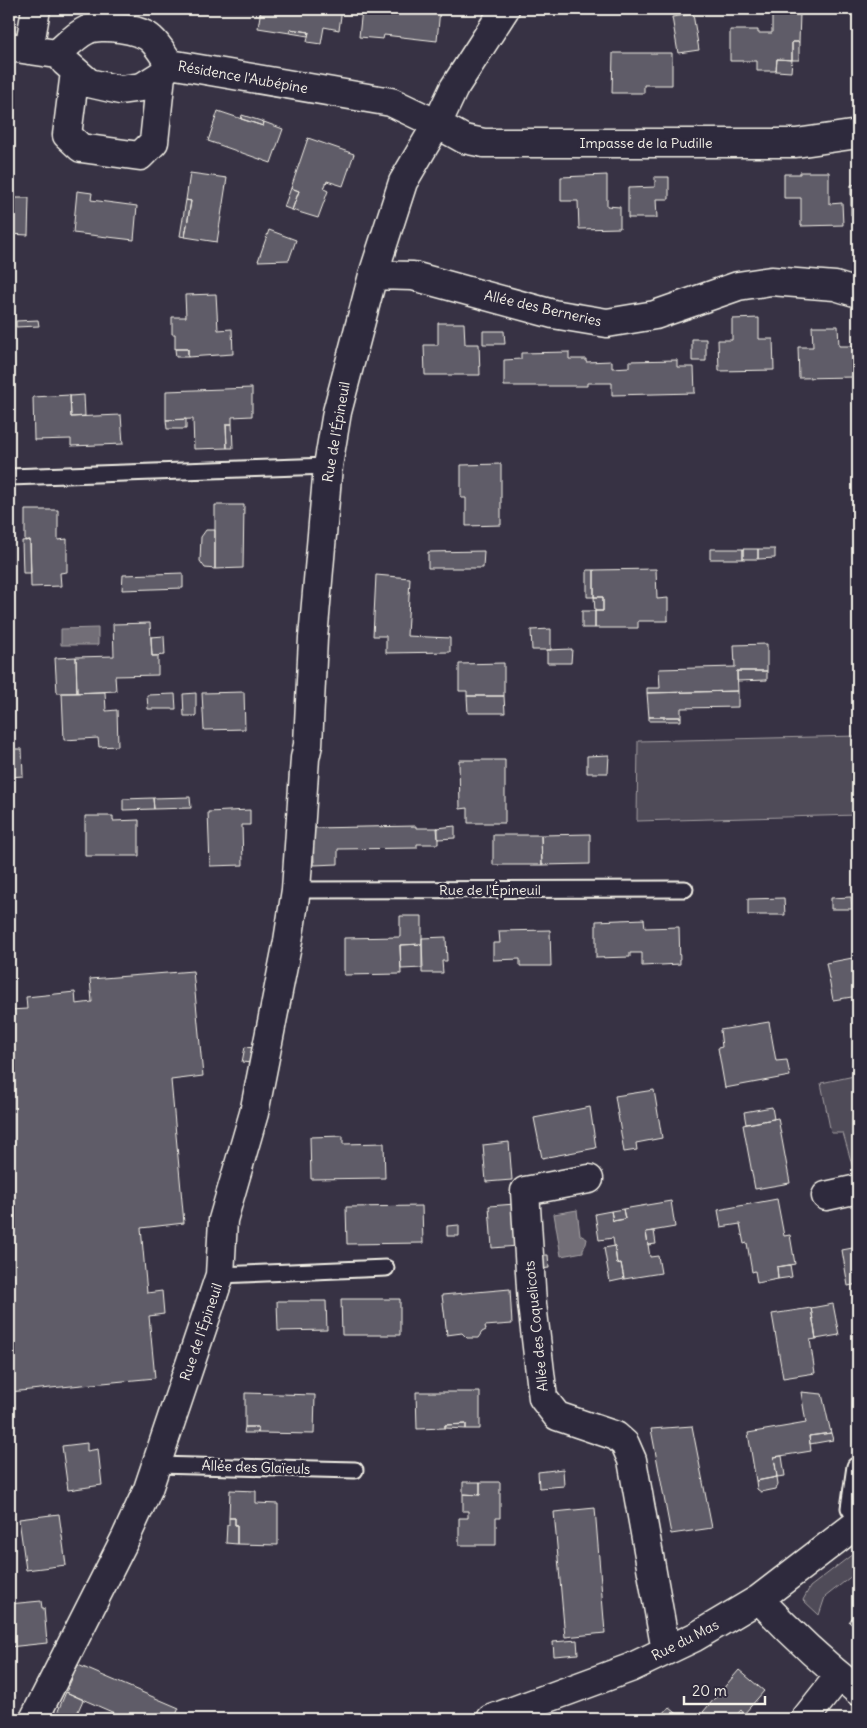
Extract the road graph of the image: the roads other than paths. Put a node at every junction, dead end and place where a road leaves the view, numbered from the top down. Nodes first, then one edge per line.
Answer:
1 (36, 9) edge
2 (504, 9) edge
3 (119, 18) edge
4 (19, 49) edge
5 (66, 63) junction
6 (166, 70) junction
7 (437, 124) junction
8 (858, 134) edge
9 (373, 275) junction
10 (858, 293) edge
11 (328, 466) junction
12 (9, 477) edge
13 (685, 889) dead end
14 (296, 890) junction
15 (589, 1179) dead end
16 (858, 1189) edge
17 (826, 1196) dead end
18 (386, 1268) dead end
19 (220, 1275) junction
20 (156, 1465) junction
21 (855, 1466) dead end
22 (355, 1470) dead end
23 (858, 1523) edge
24 (759, 1599) junction
25 (666, 1651) junction
26 (849, 1684) edge
27 (34, 1719) edge
28 (491, 1719) edge
29 (805, 1719) edge

1 - 4 street
2 - 7 street, Rue de l'Épineuil
3 - 5 street, Résidence l'Aubépine
3 - 6 street, Résidence l'Aubépine
4 - 5 street
5 - 6 street
5 - 6 street
6 - 7 street, Résidence l'Aubépine
7 - 8 street, Impasse de la Pudille
7 - 9 street, Rue de l'Épineuil
9 - 10 street, Allée des Berneries
9 - 11 street, Rue de l'Épineuil
11 - 12 lane
11 - 14 street, Rue de l'Épineuil
13 - 14 lane, Rue de l'Épineuil
14 - 19 street, Rue de l'Épineuil
15 - 25 street, Allée des Coquelicots
16 - 17 street
18 - 19 lane
19 - 20 street, Rue de l'Épineuil
20 - 22 lane, Allée des Glaïeuls
20 - 27 street, Rue de l'Épineuil
21 - 23 lane
23 - 24 street, Rue du Mas
24 - 25 street, Rue du Mas
24 - 26 street
25 - 28 street, Rue du Mas
26 - 29 street

